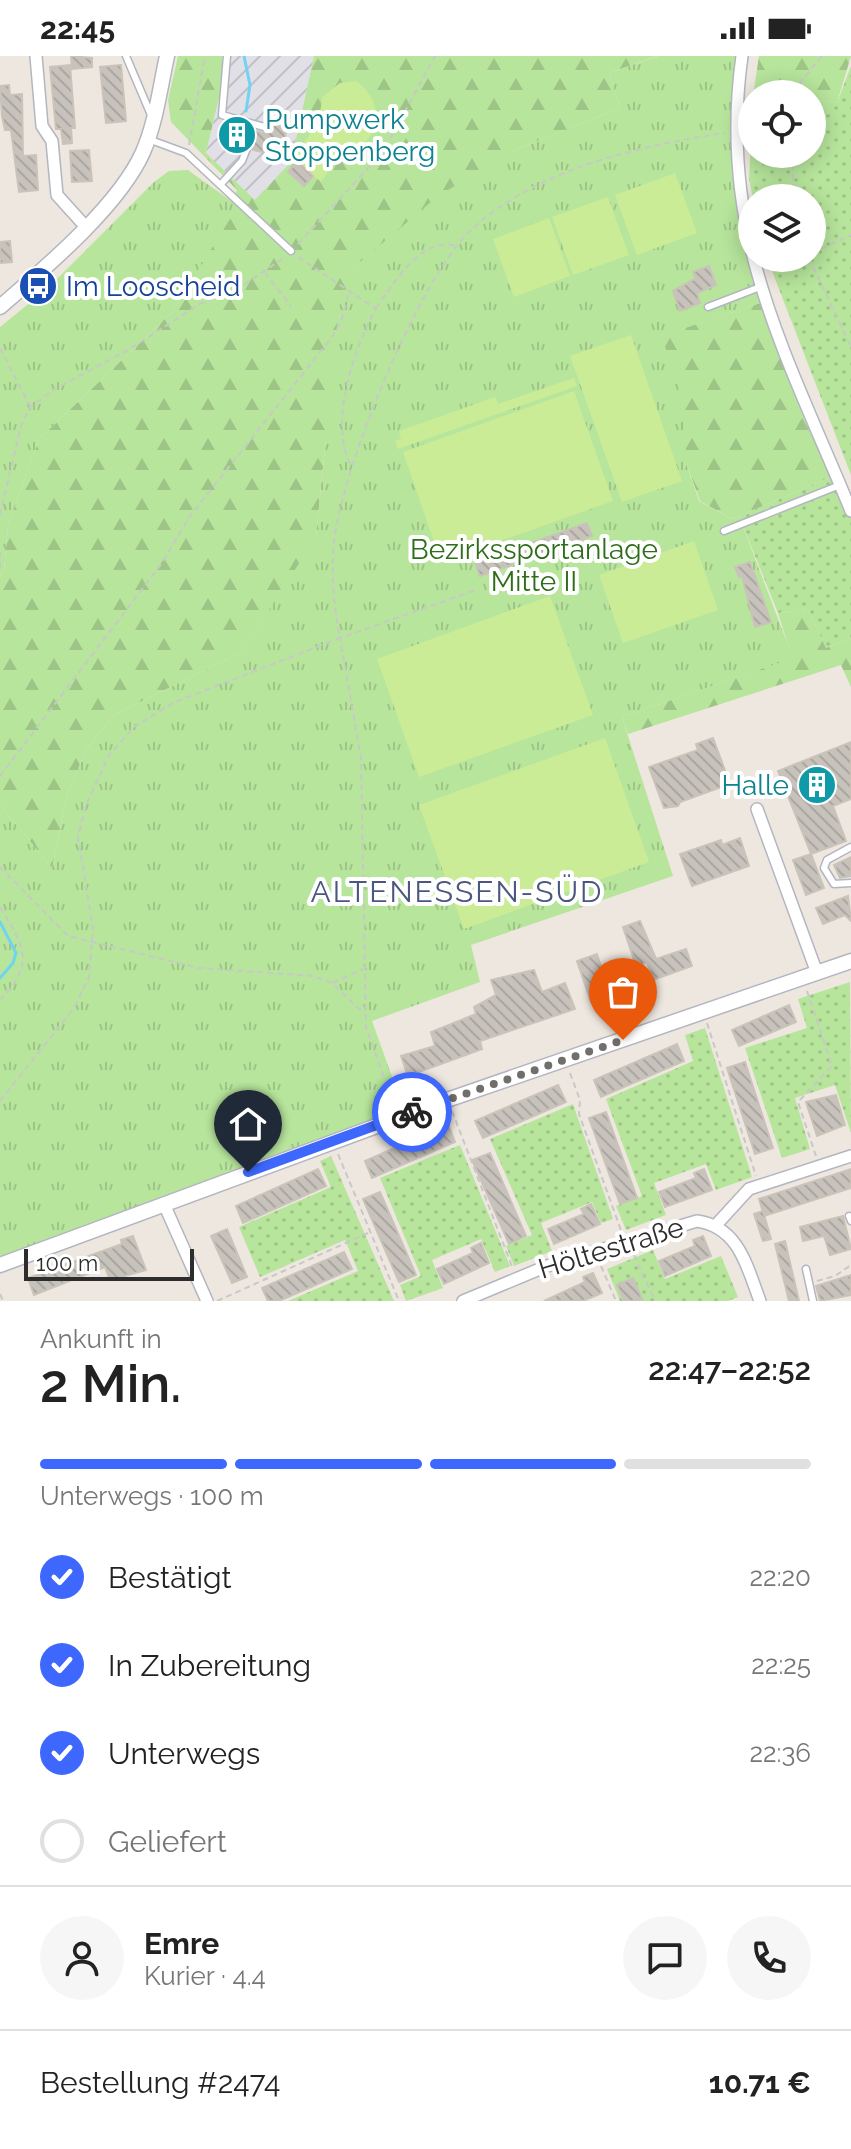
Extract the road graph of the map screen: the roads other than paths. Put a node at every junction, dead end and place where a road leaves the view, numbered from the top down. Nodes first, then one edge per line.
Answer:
1 (36, 56) edge
2 (126, 56) edge
3 (167, 56) edge
4 (227, 56) edge
5 (742, 56) edge
6 (153, 121) junction
7 (268, 128) dead end
8 (148, 139) junction
9 (248, 146) dead end
10 (221, 184) junction
11 (85, 226) junction
12 (289, 254) road end
13 (760, 287) junction
14 (0, 307) edge
15 (708, 307) dead end
16 (840, 485) junction
17 (851, 511) edge
18 (724, 531) dead end
19 (757, 809) dead end
20 (851, 847) edge
21 (851, 883) edge
22 (851, 961) edge
23 (810, 976) junction
24 (851, 1156) edge
25 (164, 1204) junction
26 (716, 1225) junction
27 (0, 1265) edge
28 (806, 1269) dead end
29 (207, 1301) edge
30 (463, 1301) edge
31 (760, 1301) edge
32 (813, 1301) edge

1 - 11 street
2 - 6 lane
3 - 6 street
4 - 7 lane
5 - 13 street
6 - 8 street
8 - 10 lane
8 - 11 street
9 - 10 lane
10 - 12 lane
11 - 14 street
13 - 15 lane
13 - 16 street
16 - 17 street
16 - 18 lane
19 - 23 street
20 - 21 lane
22 - 23 street
23 - 25 street
24 - 26 street, Höltestraße
25 - 27 street
25 - 29 street
26 - 30 street, Höltestraße
26 - 31 street, Höltestraße
28 - 32 lane

